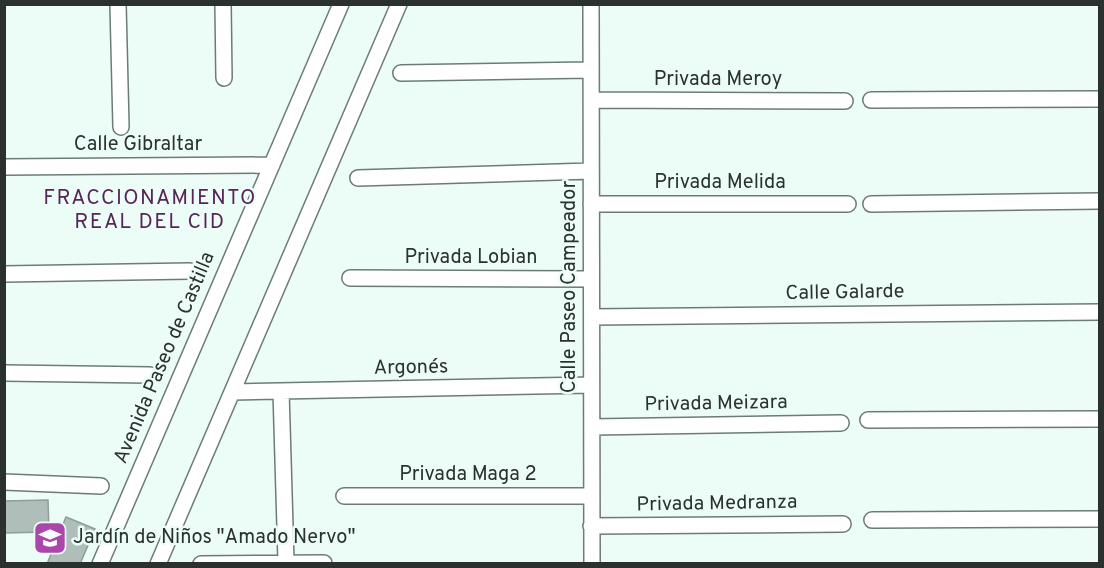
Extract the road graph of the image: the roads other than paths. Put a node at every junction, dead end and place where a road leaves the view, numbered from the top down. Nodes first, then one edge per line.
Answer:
1 (118, 4) edge
2 (223, 4) edge
3 (341, 4) edge
4 (399, 4) edge
5 (594, 7) edge
6 (590, 70) junction
7 (400, 73) dead end
8 (224, 78) dead end
9 (1100, 99) edge
10 (591, 100) junction
11 (871, 100) dead end
12 (845, 101) dead end
13 (121, 127) dead end
14 (272, 165) junction
15 (4, 166) edge
16 (591, 171) junction
17 (358, 178) dead end
18 (1100, 201) edge
19 (591, 204) junction
20 (848, 204) dead end
21 (871, 204) dead end
22 (190, 271) dead end
23 (4, 274) edge
24 (350, 278) dead end
25 (591, 279) junction
26 (1100, 312) edge
27 (592, 317) junction
28 (4, 373) edge
29 (150, 375) dead end
30 (591, 385) junction
31 (281, 391) junction
32 (233, 392) junction
33 (1100, 419) edge
34 (868, 420) dead end
35 (842, 423) dead end
36 (592, 427) junction
37 (4, 482) edge
38 (101, 486) dead end
39 (344, 496) dead end
40 (591, 496) junction
41 (1100, 519) edge
42 (872, 520) dead end
43 (843, 524) dead end
44 (591, 526) junction
45 (286, 561) junction
46 (324, 562) edge
47 (100, 564) edge
48 (158, 564) edge
49 (201, 564) edge
50 (592, 564) edge

1 - 13 street
2 - 8 street
3 - 14 street, Avenida Paseo de Castilla
4 - 32 street
5 - 6 street, Calle Paseo Campeador
6 - 7 street
6 - 10 street, Calle Paseo Campeador
9 - 11 street
10 - 12 street, Privada Meroy
10 - 16 street, Calle Paseo Campeador
14 - 15 street, Calle Gibraltar
14 - 47 street, Avenida Paseo de Castilla
16 - 17 street
16 - 19 street, Calle Paseo Campeador
18 - 21 street
19 - 20 street, Privada Melida
19 - 25 street, Calle Paseo Campeador
22 - 23 street
24 - 25 street, Privada Lobian
25 - 27 street, Calle Paseo Campeador
26 - 27 street, Calle Galarde
27 - 30 street, Calle Paseo Campeador
28 - 29 street
30 - 31 street, Argonés
30 - 36 street, Calle Paseo Campeador
31 - 32 street, Argonés
31 - 45 street
32 - 48 street
33 - 34 street
35 - 36 street, Privada Meizara
36 - 40 street, Calle Paseo Campeador
37 - 38 street
39 - 40 street, Privada Maga 2
40 - 44 street, Calle Paseo Campeador
41 - 42 street
43 - 44 street, Privada Medranza
44 - 50 street, Calle Paseo Campeador
45 - 46 street
45 - 49 street

